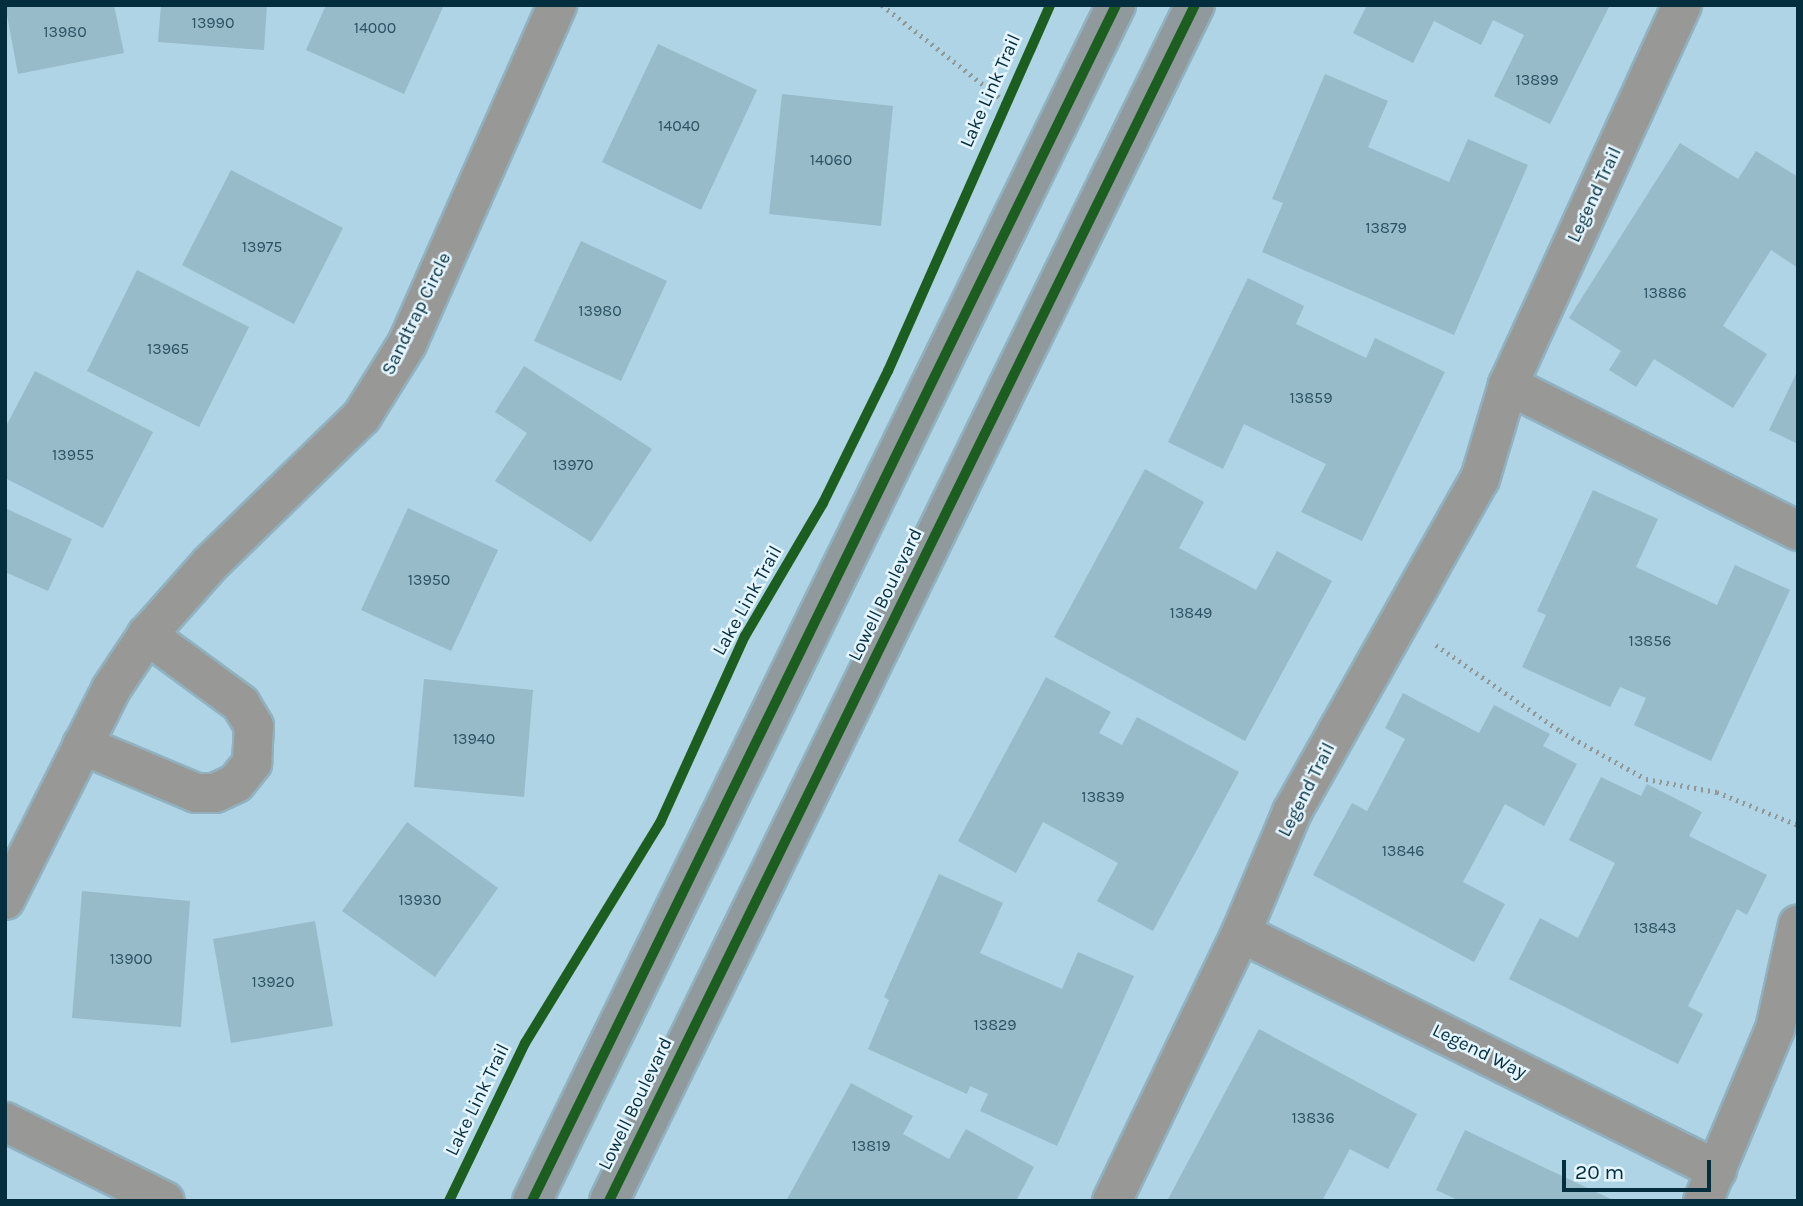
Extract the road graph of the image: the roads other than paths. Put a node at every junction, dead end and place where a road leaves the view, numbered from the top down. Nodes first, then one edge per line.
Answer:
1 (557, 5) edge
2 (1116, 5) edge
3 (1195, 5) edge
4 (1682, 5) edge
5 (1508, 385) junction
6 (1798, 531) edge
7 (148, 635) junction
8 (82, 745) junction
9 (5, 900) edge
10 (1798, 924) edge
11 (1241, 933) junction
12 (5, 1122) edge
13 (1710, 1185) edge
14 (164, 1201) edge
15 (532, 1201) edge
16 (609, 1201) edge
17 (1112, 1201) edge

1 - 7 street, Sandtrap Circle
2 - 15 main road
3 - 16 main road, Lowell Boulevard
4 - 5 street, Legend Trail
5 - 6 street
5 - 11 street, Legend Trail
7 - 8 street, Sandtrap Circle
7 - 8 street
8 - 9 street, Sandtrap Circle
10 - 13 street, Legend Way
11 - 13 street, Legend Way
11 - 17 street, Legend Trail
12 - 14 street

